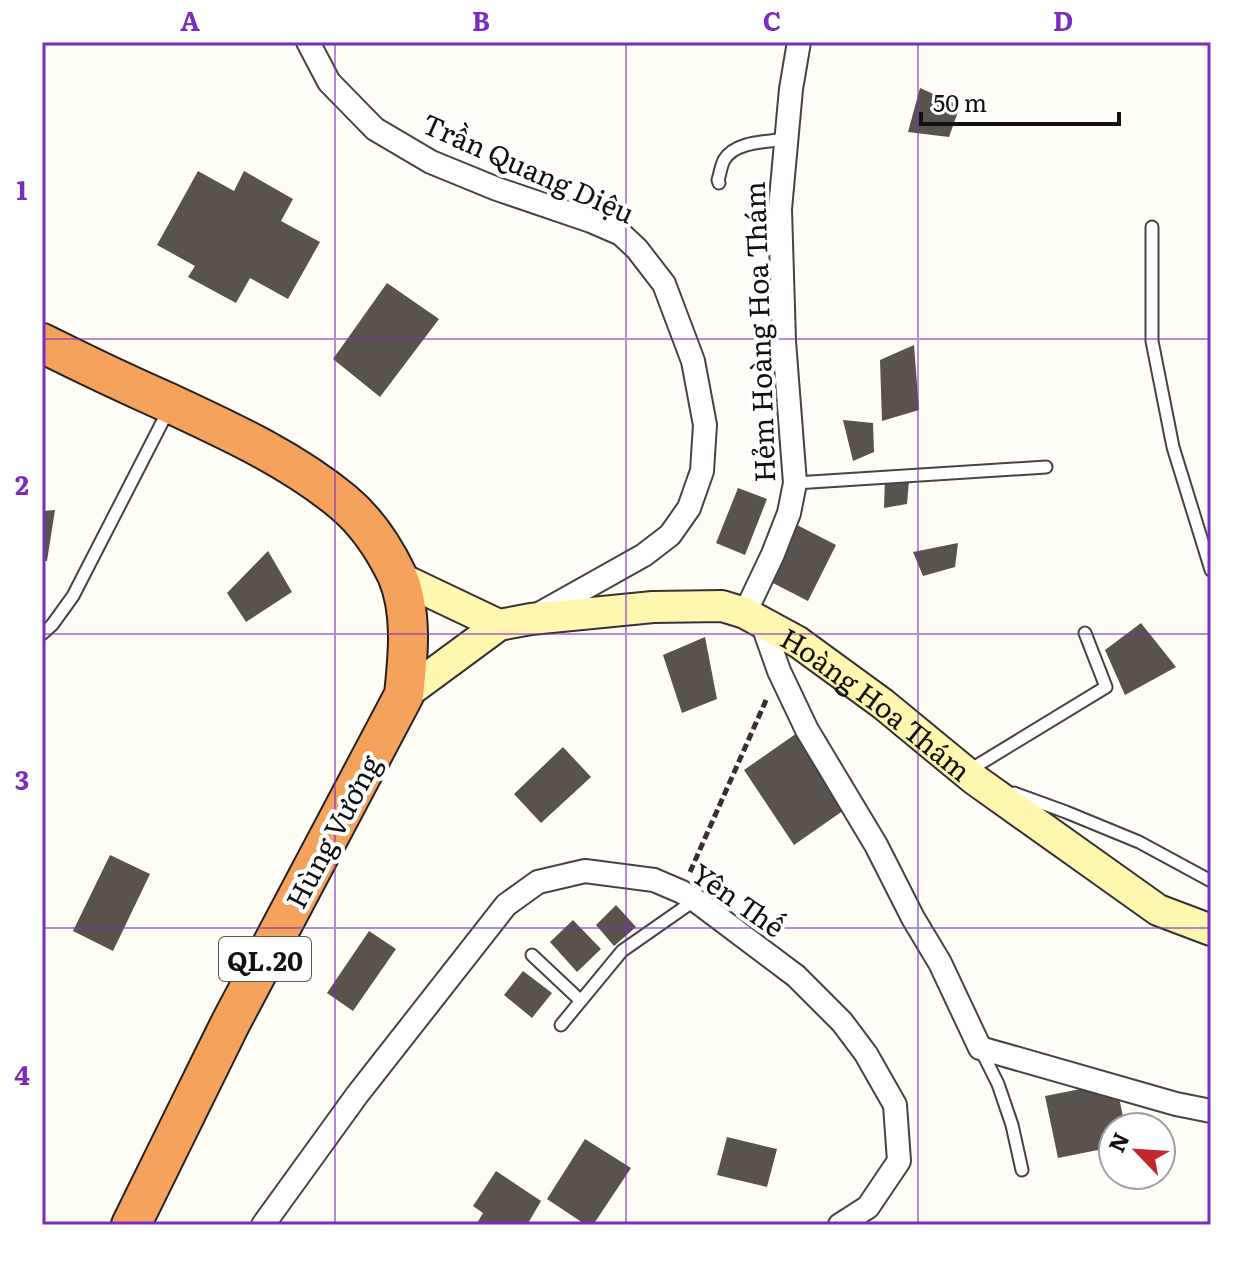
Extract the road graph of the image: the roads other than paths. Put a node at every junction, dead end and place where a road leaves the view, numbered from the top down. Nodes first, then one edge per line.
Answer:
1 (308, 42) edge
2 (799, 42) edge
3 (786, 139) junction
4 (719, 183) dead end
5 (1152, 227) dead end
6 (42, 343) edge
7 (171, 405) junction
8 (1046, 467) dead end
9 (795, 483) junction
10 (1211, 570) edge
11 (398, 577) junction
12 (753, 616) junction
13 (531, 619) junction
14 (499, 625) junction
15 (1085, 633) dead end
16 (42, 634) edge
17 (404, 695) junction
18 (970, 776) junction
19 (1211, 881) edge
20 (688, 896) junction
21 (1211, 930) edge
22 (532, 955) dead end
23 (581, 1001) junction
24 (561, 1025) dead end
25 (980, 1048) junction
26 (1211, 1111) edge
27 (1022, 1170) dead end
28 (131, 1225) edge
29 (263, 1225) edge
30 (840, 1225) edge

1 - 13 street, Trần Quang Diệu
2 - 3 street, Hẻm Hoàng Hoa Thám
3 - 4 lane
3 - 9 street, Hẻm Hoàng Hoa Thám
5 - 10 lane
6 - 7 highway
7 - 11 highway
7 - 16 lane
8 - 9 lane
9 - 12 street, Hẻm Hoàng Hoa Thám
11 - 14 street
11 - 17 highway
12 - 13 street, Hoàng Hoa Thám
12 - 18 street, Hoàng Hoa Thám
12 - 25 street
13 - 14 street, Hoàng Hoa Thám
14 - 17 street
15 - 18 lane
17 - 28 highway, Hùng Vương / QL.20
18 - 19 lane
18 - 21 street, Hoàng Hoa Thám
20 - 23 lane
20 - 29 street, Yên Thế
20 - 30 street, Yên Thế
22 - 23 lane
23 - 24 lane
25 - 26 street
25 - 27 lane

